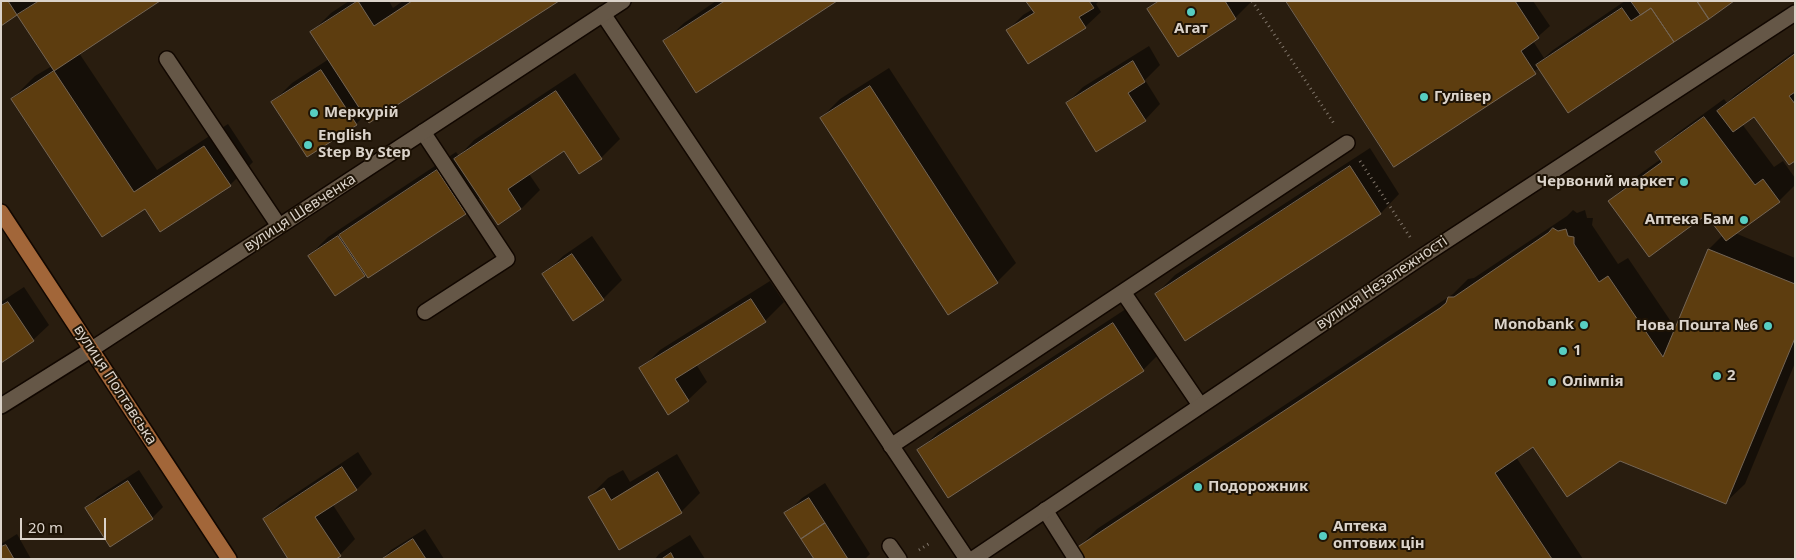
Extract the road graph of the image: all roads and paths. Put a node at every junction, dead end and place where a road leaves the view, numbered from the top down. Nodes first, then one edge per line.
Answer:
1 (623, 1) edge
2 (1795, 13) edge
3 (603, 14) junction
4 (167, 59) dead end
5 (423, 132) junction
6 (1347, 144) dead end
7 (1, 212) edge
8 (279, 226) junction
9 (1123, 292) junction
10 (425, 312) dead end
11 (92, 349) junction
12 (1, 406) edge
13 (1200, 406) junction
14 (891, 446) junction
15 (1045, 510) junction
16 (949, 531) junction
17 (890, 546) dead end
18 (906, 556) edge
19 (229, 559) edge
20 (967, 559) edge
21 (973, 559) edge
22 (1076, 559) edge

1 - 3 street, вулиця Шевченка
2 - 13 street, вулиця Незалежності
3 - 5 street, вулиця Шевченка
3 - 14 street
4 - 8 street
5 - 8 street, вулиця Шевченка
5 - 10 street
6 - 9 street
7 - 11 main road, вулиця Полтавська
8 - 11 street, вулиця Шевченка
9 - 13 street
9 - 14 street
11 - 12 street, вулиця Шевченка
11 - 19 main road, вулиця Полтавська
13 - 15 street, вулиця Незалежності
14 - 16 street
15 - 21 street, вулиця Незалежності
15 - 22 street
16 - 18 path
16 - 20 street
17 - 18 street

